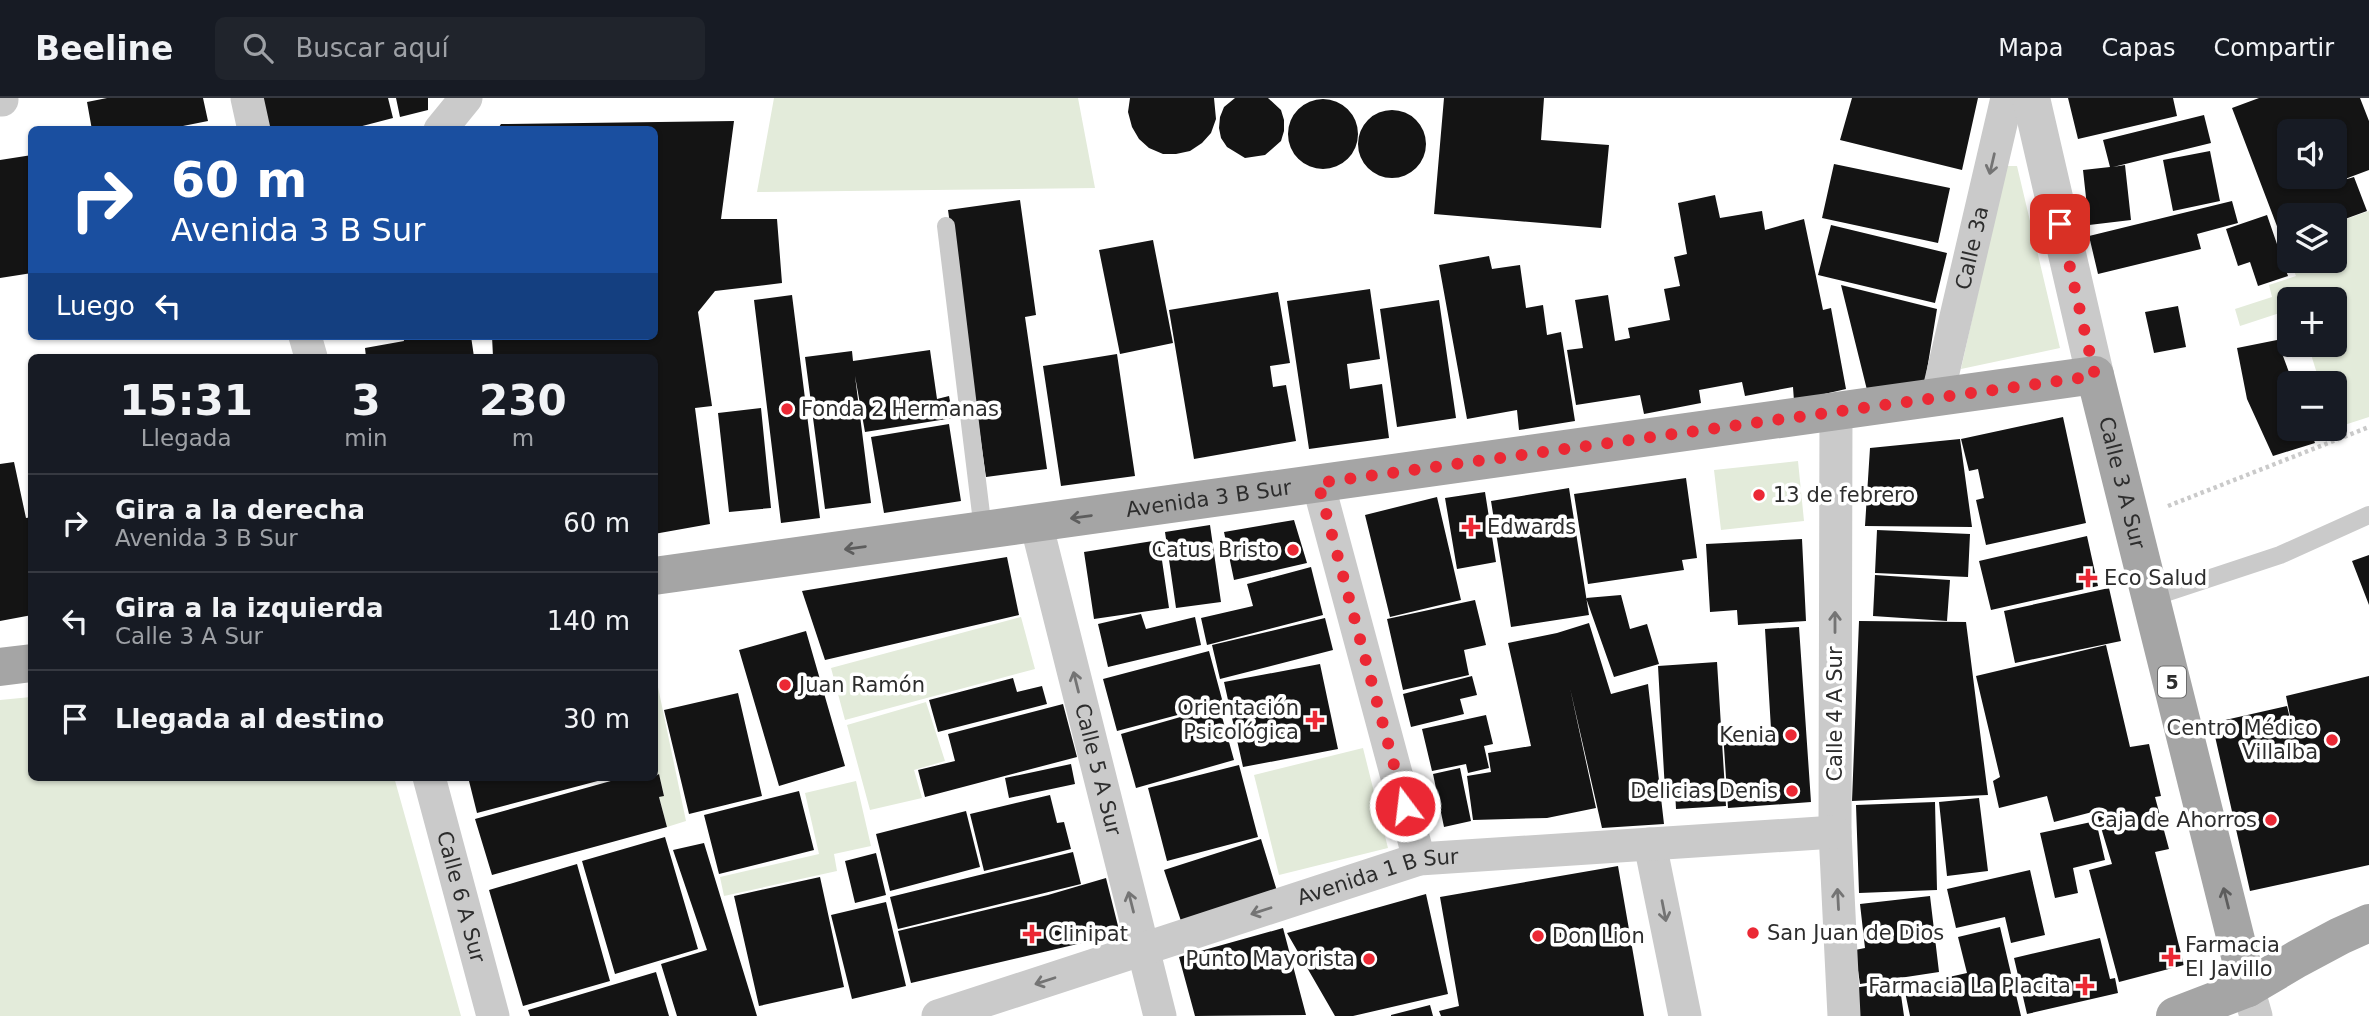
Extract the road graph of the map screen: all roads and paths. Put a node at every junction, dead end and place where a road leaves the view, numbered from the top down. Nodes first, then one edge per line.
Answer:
1 (247, 98) edge
2 (466, 98) edge
3 (2007, 98) edge
4 (2031, 98) edge
5 (253, 126) edge
6 (443, 126) edge
7 (946, 226) dead end
8 (2095, 376) junction
9 (1937, 397) junction
10 (1836, 411) junction
11 (2369, 427) edge
12 (1318, 483) junction
13 (2369, 515) edge
14 (2131, 520) junction
15 (1036, 523) junction
16 (983, 530) junction
17 (658, 575) edge
18 (2150, 598) junction
19 (28, 664) edge
20 (0, 667) edge
21 (430, 781) edge
22 (1835, 832) junction
23 (1650, 844) junction
24 (1419, 859) junction
25 (2369, 923) edge
26 (1143, 949) junction
27 (2248, 987) edge
28 (493, 1016) edge
29 (938, 1016) edge
30 (1160, 1016) edge
31 (1685, 1016) edge
32 (1844, 1016) edge
33 (2175, 1016) edge

1 - 5 street
2 - 6 street
3 -> 9 street, Calle 3a
4 - 8 street, Calle 3 A Sur
7 - 16 lane
8 - 9 main road, Avenida 3 B Sur
8 - 14 main road, Calle 3 A Sur / 5
9 - 10 main road, Avenida 3 B Sur
10 - 12 main road, Avenida 3 B Sur
22 -> 10 street, Calle 4 A Sur
11 - 14 path
12 -> 15 main road, Avenida 3 B Sur
12 - 24 street
13 - 18 lane
14 - 18 main road, Calle 3 A Sur / 5
15 - 16 main road, Avenida 3 B Sur
26 -> 15 street, Calle 5 A Sur
16 -> 17 main road, Avenida 3 B Sur
27 -> 18 main road, Calle 3 A Sur / 5
19 - 20 main road
21 - 28 street, Calle 6 A Sur
22 - 23 street, Avenida 1 B Sur
32 -> 22 street, Calle 4 A Sur
23 - 24 street, Avenida 1 B Sur
23 -> 31 street
24 -> 26 street, Avenida 1 B Sur
25 - 27 main road
26 -> 29 street, Avenida 1 B Sur
26 - 30 street, Calle 5 A Sur
27 - 33 main road

